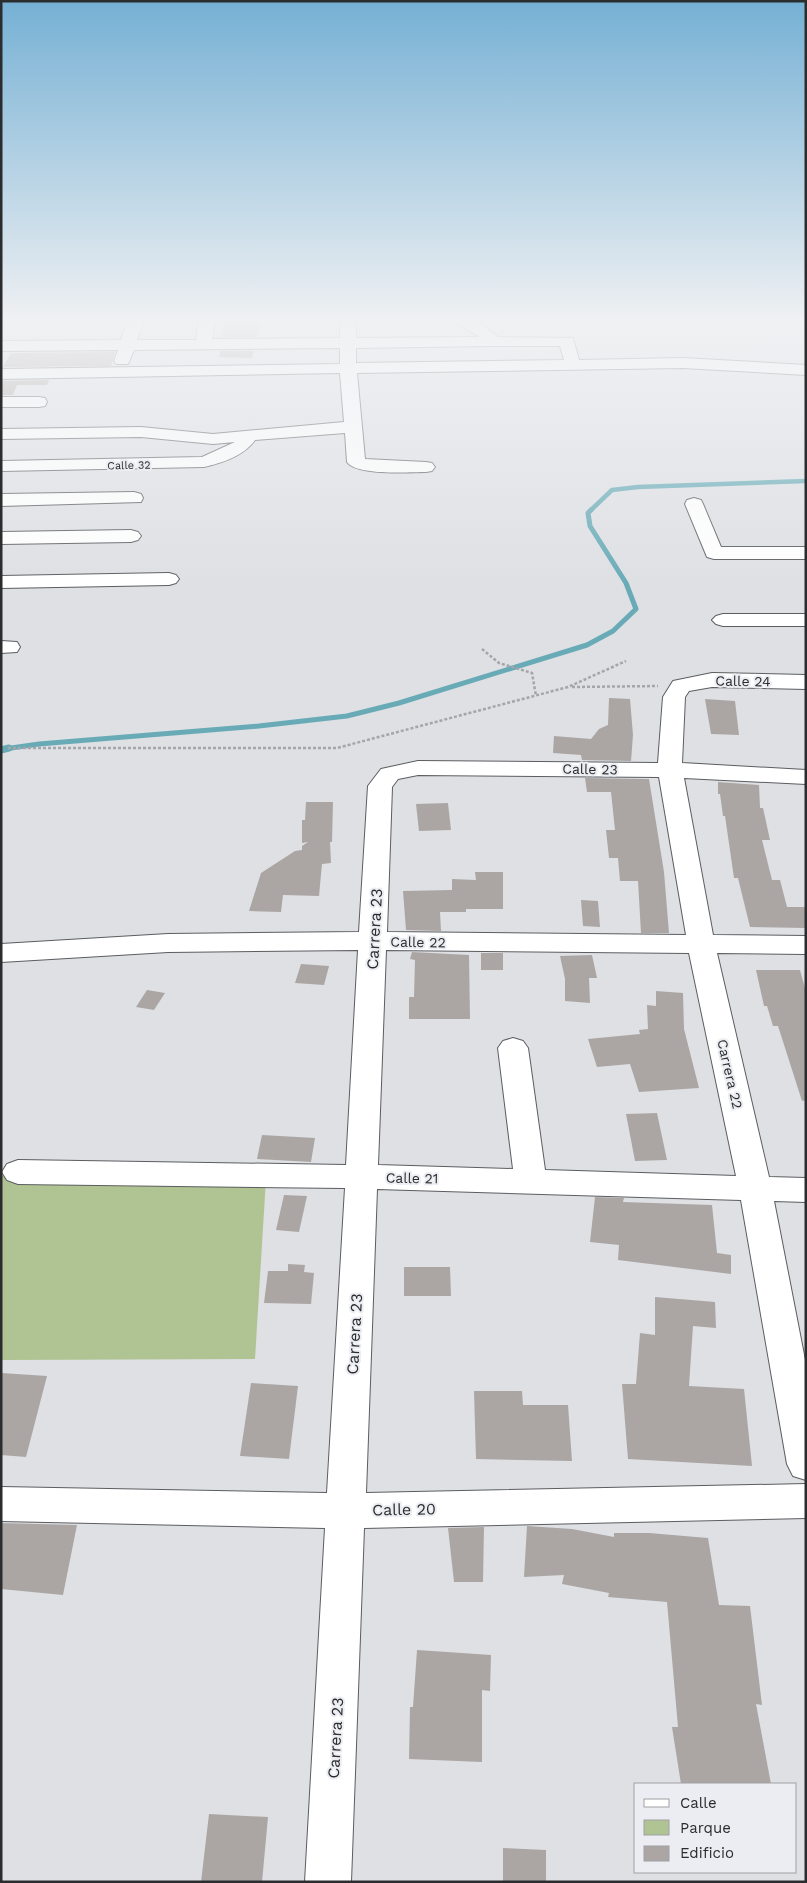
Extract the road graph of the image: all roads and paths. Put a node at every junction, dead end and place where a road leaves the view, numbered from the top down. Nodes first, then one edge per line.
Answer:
1 (352, 408) edge
2 (354, 427) junction
3 (1, 434) edge
4 (249, 436) junction
5 (1, 466) edge
6 (426, 467) dead end
7 (134, 498) dead end
8 (1, 500) edge
9 (694, 504) dead end
10 (131, 536) dead end
11 (1, 538) edge
12 (806, 553) edge
13 (169, 579) dead end
14 (1, 582) edge
15 (723, 620) dead end
16 (806, 620) edge
17 (482, 649) dead end
18 (626, 662) dead end
19 (806, 682) edge
20 (681, 686) junction
21 (568, 687) junction
22 (536, 696) junction
23 (8, 748) dead end
24 (670, 770) junction
25 (806, 777) edge
26 (380, 786) joint
27 (373, 941) junction
28 (700, 944) junction
29 (806, 945) edge
30 (1, 953) edge
31 (513, 1048) dead end
32 (18, 1172) dead end
33 (362, 1176) junction
34 (530, 1180) junction
35 (756, 1188) junction
36 (806, 1190) edge
37 (806, 1464) edge
38 (806, 1501) edge
39 (1, 1504) edge
40 (346, 1511) junction
41 (328, 1882) edge

1 - 2 street
2 - 4 street
2 - 6 street
3 - 4 street
4 - 5 street, Calle 32
7 - 8 street
9 - 12 street
10 - 11 street
13 - 14 street
15 - 16 street
17 - 22 path
18 - 21 path
19 - 20 street, Calle 24
20 - 21 path
20 - 24 street, Carrera 22
21 - 22 path
22 - 23 path
24 - 25 street, Calle 23
24 - 26 street, Calle 23
24 - 28 street, Carrera 22
26 - 27 street, Carrera 23
27 - 28 street, Calle 22
27 - 30 street, Calle 22
27 - 33 street, Carrera 23
28 - 29 street, Calle 22
28 - 35 street, Carrera 22
31 - 34 street
32 - 33 street, Calle 21
33 - 34 street, Calle 21
33 - 40 street, Carrera 23
34 - 35 street, Calle 21
35 - 36 street, Calle 21
35 - 37 street, Carrera 22
38 - 40 street, Calle 20
39 - 40 street, Calle 20
40 - 41 street, Carrera 23

